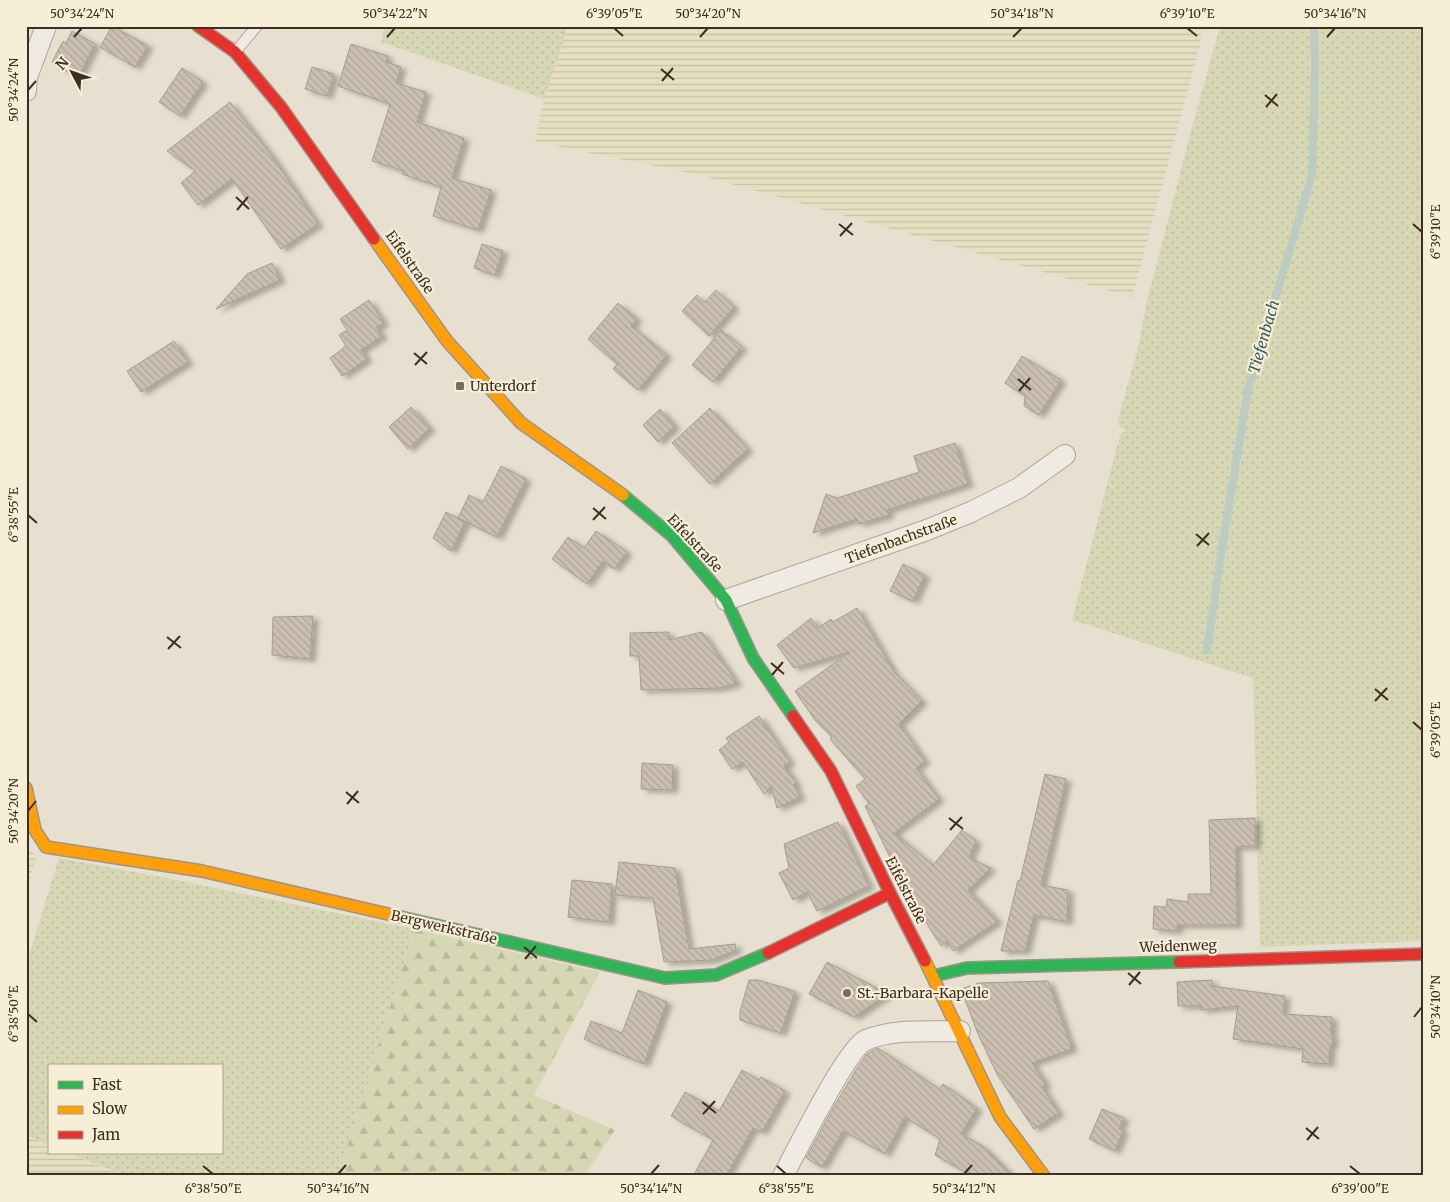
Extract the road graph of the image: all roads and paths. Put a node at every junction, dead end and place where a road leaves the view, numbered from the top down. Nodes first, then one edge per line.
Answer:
1 (46, 26) edge
2 (198, 26) edge
3 (257, 26) edge
4 (235, 52) junction
5 (26, 91) edge
6 (1065, 455) dead end
7 (726, 600) junction
8 (26, 788) edge
9 (890, 893) junction
10 (1424, 954) edge
11 (933, 976) junction
12 (960, 1031) junction
13 (783, 1176) edge
14 (1044, 1176) edge

1 - 5 street
2 - 4 street, Eifelstraße
3 - 4 lane
4 - 7 street, Eifelstraße
6 - 7 street, Tiefenbachstraße
7 - 9 street, Eifelstraße
8 - 9 street, Bergwerkstraße
9 - 11 street, Eifelstraße
10 - 11 street, Weidenweg
11 - 12 street, Eifelstraße
12 - 13 street
12 - 14 street, Eifelstraße

